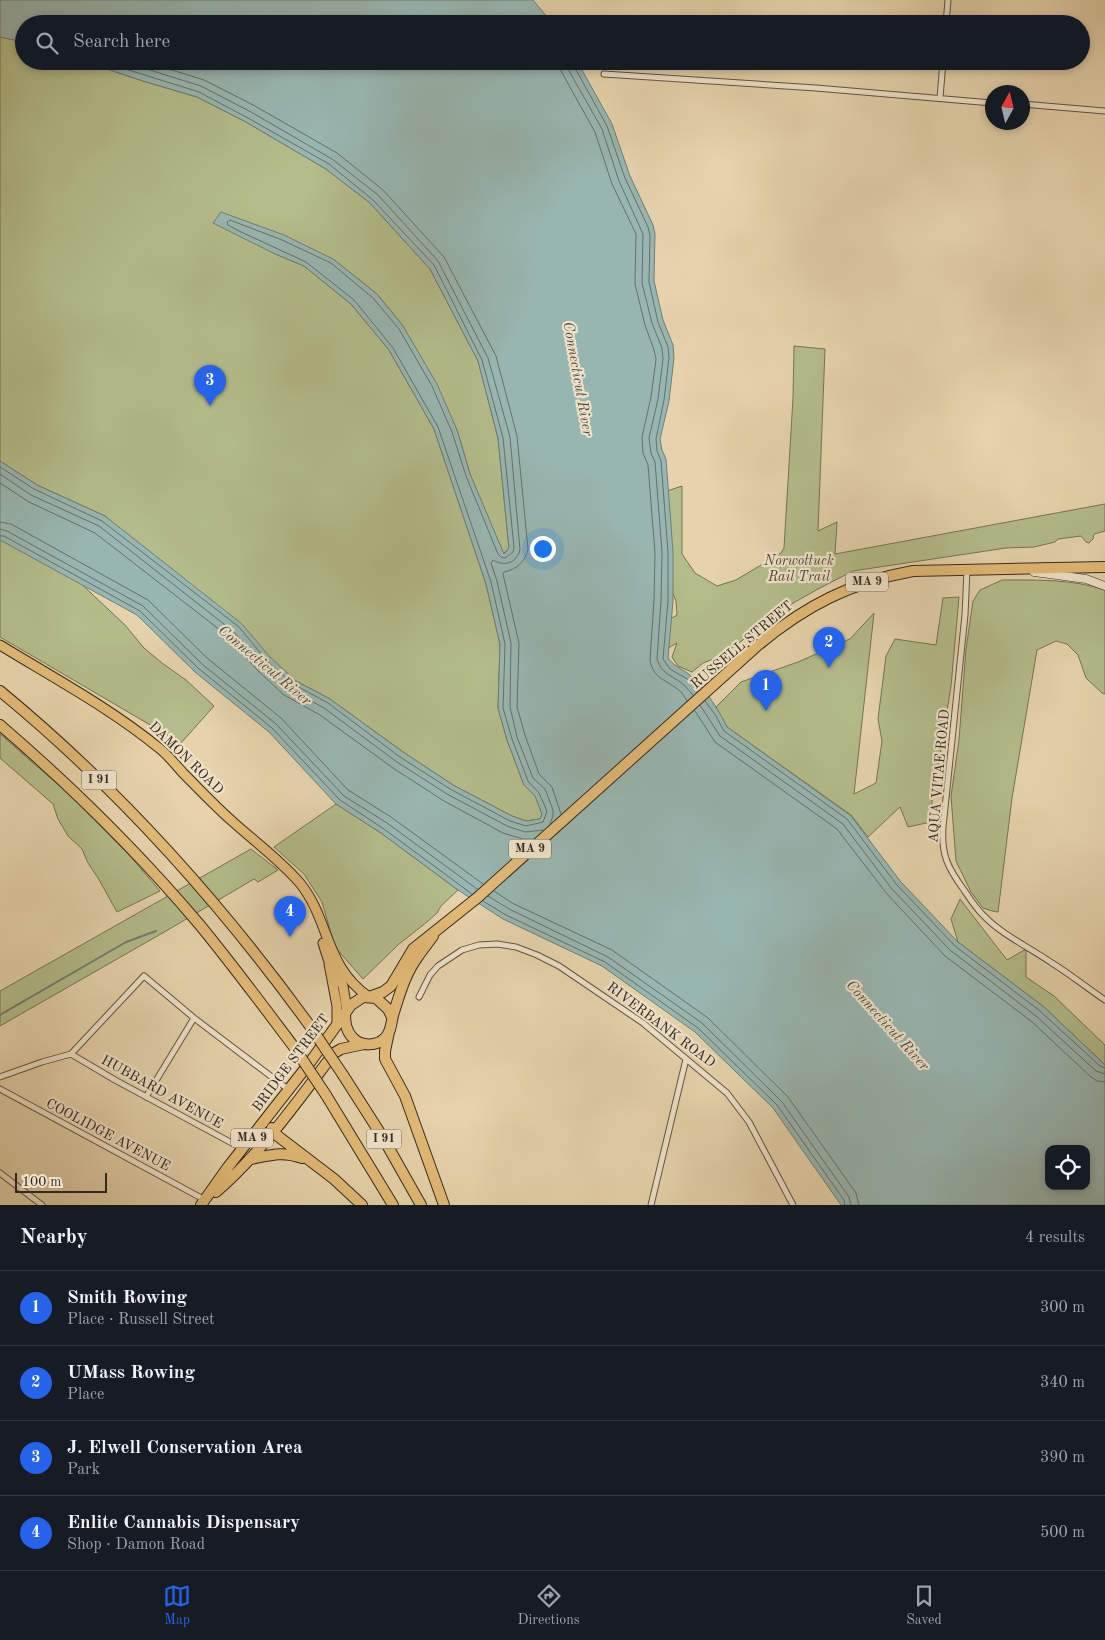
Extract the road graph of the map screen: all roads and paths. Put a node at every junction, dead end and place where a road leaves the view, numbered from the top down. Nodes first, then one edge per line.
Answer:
1 (948, 0) edge
2 (947, 15) edge
3 (942, 70) edge
4 (604, 74) dead end
5 (940, 98) junction
6 (985, 102) edge
7 (1030, 105) edge
8 (1105, 111) edge
9 (1105, 567) edge
10 (968, 570) junction
11 (1012, 570) junction
12 (1105, 586) edge
13 (0, 645) edge
14 (0, 691) edge
15 (0, 725) edge
16 (322, 925) junction
17 (436, 932) junction
18 (328, 959) junction
19 (369, 997) junction
20 (419, 997) dead end
21 (1105, 1000) edge
22 (346, 1011) junction
23 (392, 1017) junction
24 (194, 1018) junction
25 (337, 1025) junction
26 (389, 1032) junction
27 (364, 1044) junction
28 (71, 1054) junction
29 (686, 1059) junction
30 (0, 1077) edge
31 (0, 1089) edge
32 (289, 1090) junction
33 (146, 1096) junction
34 (276, 1108) junction
35 (274, 1133) junction
36 (243, 1149) junction
37 (250, 1160) junction
38 (311, 1161) junction
39 (0, 1173) edge
40 (203, 1203) edge
41 (42, 1205) edge
42 (362, 1205) edge
43 (393, 1205) edge
44 (421, 1205) edge
45 (444, 1205) edge
46 (651, 1205) edge
47 (793, 1205) edge

1 - 2 street
3 - 5 street
4 - 5 street
5 - 6 street
7 - 8 street
9 - 11 highway, RUSSELL STREET / MA 9
10 - 11 highway, RUSSELL STREET / MA 9
10 - 17 highway, RUSSELL STREET / MA 9
10 - 21 street, AQUA VITAE ROAD
11 - 12 main road
13 - 16 main road, DAMON ROAD
14 - 44 highway, I 91, bridge
15 - 43 highway, I 91, bridge
16 - 18 main road, DAMON ROAD
16 - 19 main road, DAMON ROAD
17 - 19 highway, MA 9
17 - 23 highway, MA 9
18 - 22 main road, DAMON ROAD
18 - 25 main road, DAMON ROAD
19 - 22 highway
19 - 23 highway
20 - 29 street, RIVERBANK ROAD
22 - 25 highway, BRIDGE STREET / MA 9
22 - 27 highway
23 - 26 highway
24 - 28 street
24 - 32 street
24 - 33 street
25 - 32 highway, BRIDGE STREET / MA 9
26 - 27 highway
26 - 45 highway
27 - 35 highway, BRIDGE STREET / MA 9
28 - 30 street
28 - 33 street, HUBBARD AVENUE
29 - 46 street
29 - 47 street, RIVERBANK ROAD
31 - 40 street, COOLIDGE AVENUE
32 - 34 highway, BRIDGE STREET / MA 9
33 - 36 street, HUBBARD AVENUE
34 - 35 highway
34 - 36 highway, BRIDGE STREET / MA 9
35 - 37 highway, BRIDGE STREET / MA 9
35 - 38 highway
36 - 40 highway, BRIDGE STREET / MA 9
37 - 38 highway
37 - 40 highway, BRIDGE STREET / MA 9
38 - 42 highway
39 - 41 street

